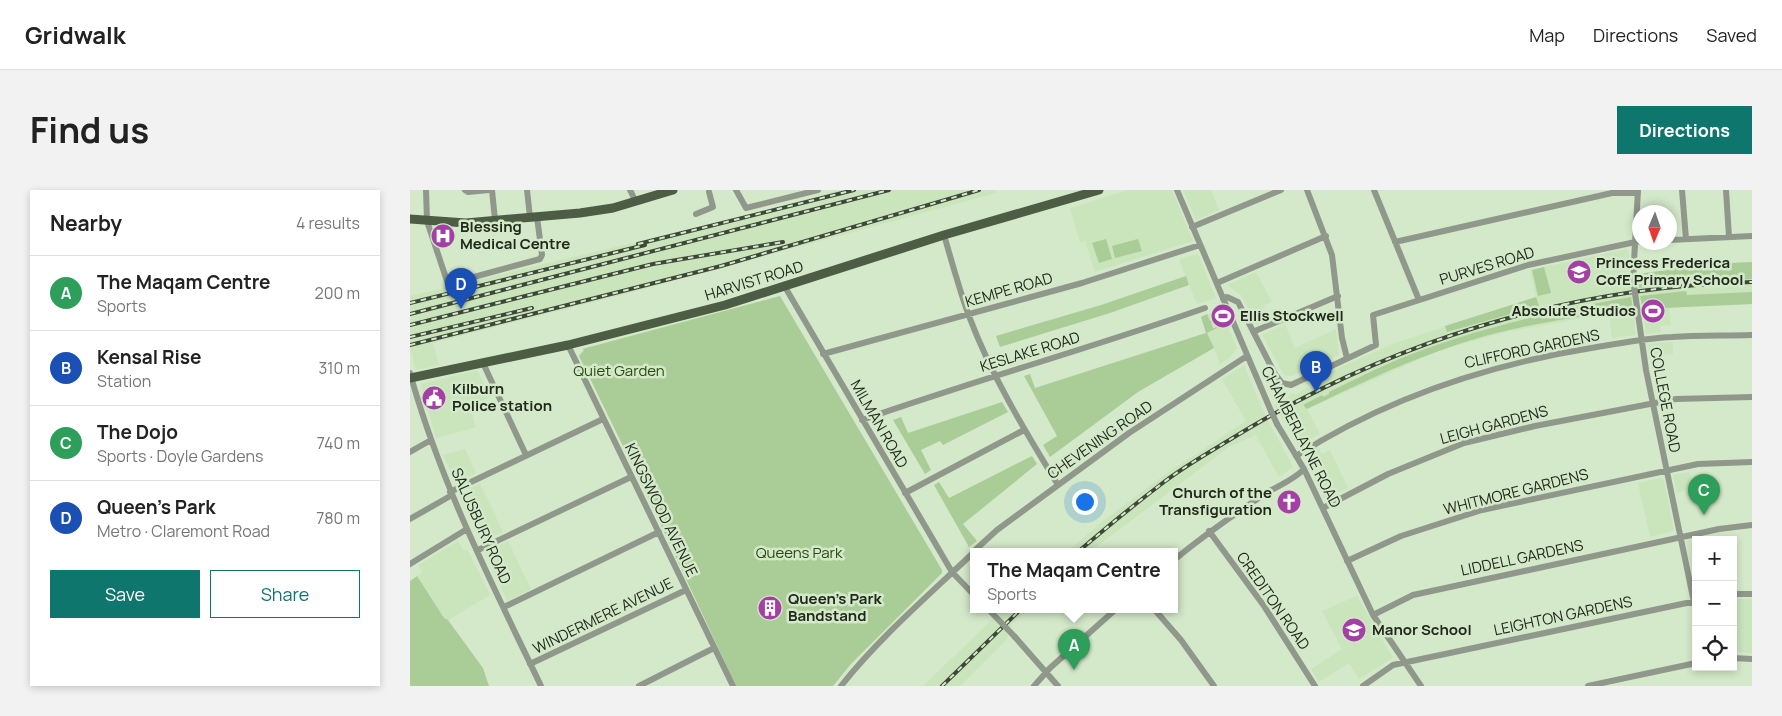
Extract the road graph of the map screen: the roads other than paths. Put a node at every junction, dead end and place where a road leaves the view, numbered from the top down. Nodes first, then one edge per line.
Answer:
1 (426, 190) edge
2 (465, 190) edge
3 (490, 190) edge
4 (527, 190) edge
5 (630, 190) edge
6 (673, 190) edge
7 (736, 190) edge
8 (818, 190) edge
9 (1099, 190) edge
10 (1177, 190) edge
11 (1281, 190) edge
12 (1307, 190) edge
13 (1374, 190) edge
14 (1682, 190) edge
15 (1726, 190) edge
16 (1638, 191) edge
17 (709, 192) dead end
18 (636, 202) junction
19 (1638, 205) edge
20 (696, 214) dead end
21 (533, 217) junction
22 (411, 220) edge
23 (495, 220) junction
24 (427, 221) junction
25 (1192, 227) junction
26 (944, 235) junction
27 (1326, 236) junction
28 (1752, 236) edge
29 (1729, 237) junction
30 (1686, 239) junction
31 (1677, 240) edge
32 (1395, 242) junction
33 (1632, 243) edge
34 (1200, 245) junction
35 (1637, 250) edge
36 (1217, 283) junction
37 (785, 287) junction
38 (1338, 296) junction
39 (1223, 298) junction
40 (1419, 300) junction
41 (1205, 308) dead end
42 (969, 315) junction
43 (1253, 330) junction
44 (1238, 333) junction
45 (1752, 335) edge
46 (1641, 340) junction
47 (568, 345) junction
48 (823, 354) junction
49 (1246, 356) junction
50 (1347, 358) junction
51 (483, 363) junction
52 (410, 376) edge
53 (996, 376) junction
54 (1752, 397) edge
55 (1653, 403) junction
56 (603, 419) junction
57 (862, 420) junction
58 (1024, 430) junction
59 (431, 440) junction
60 (410, 452) edge
61 (526, 455) junction
62 (1296, 456) junction
63 (1752, 462) edge
64 (1304, 469) junction
65 (1666, 470) junction
66 (630, 477) junction
67 (1058, 485) junction
68 (451, 493) junction
69 (905, 493) junction
70 (1323, 508) junction
71 (410, 519) edge
72 (1752, 525) edge
73 (467, 529) junction
74 (1209, 531) junction
75 (659, 532) junction
76 (1680, 537) junction
77 (978, 548) edge
78 (478, 550) junction
79 (970, 556) edge
80 (1178, 557) edge
81 (1347, 561) junction
82 (410, 564) edge
83 (952, 572) junction
84 (1692, 588) edge
85 (686, 590) junction
86 (970, 591) edge
87 (1737, 594) edge
88 (1752, 594) edge
89 (1692, 602) edge
90 (504, 607) junction
91 (992, 613) edge
92 (1112, 613) edge
93 (1157, 613) edge
94 (1373, 615) junction
95 (714, 648) junction
96 (1737, 658) edge
97 (1752, 659) edge
98 (1405, 662) junction
99 (530, 664) junction
100 (1692, 664) edge
101 (1046, 672) junction
102 (1617, 683) edge
103 (540, 686) edge
104 (640, 686) edge
105 (732, 686) edge
106 (841, 686) edge
107 (1034, 686) edge
108 (1058, 686) edge
109 (1214, 686) edge
110 (1315, 686) edge
111 (1363, 686) edge
112 (1421, 686) edge
113 (1588, 686) edge

1 - 24 street
2 - 3 street
3 - 23 street
4 - 21 street
5 - 18 street
6 - 18 main road
7 - 8 street
9 - 26 main road, HARVIST ROAD
10 - 25 street, CHAMBERLAYNE ROAD
11 - 25 street
12 - 27 street
13 - 32 street
14 - 30 street
15 - 29 street
16 - 19 street, COLLEGE ROAD
16 - 32 street
17 - 20 street
18 - 21 main road
21 - 23 main road
21 - 24 street
22 - 24 main road
23 - 24 main road
25 - 34 street, CHAMBERLAYNE ROAD
26 - 37 main road, HARVIST ROAD
26 - 42 street
27 - 36 street
27 - 38 street
28 - 29 street
29 - 30 street
30 - 31 street
32 - 40 street
33 - 40 street, PURVES ROAD
34 - 36 street, CHAMBERLAYNE ROAD
34 - 42 street, KEMPE ROAD
35 - 46 street, COLLEGE ROAD, bridge
36 - 39 street, CHAMBERLAYNE ROAD
37 - 47 main road, HARVIST ROAD
37 - 48 street, MILMAN ROAD
38 - 43 street
38 - 50 street
39 - 43 street
39 - 44 street, CHAMBERLAYNE ROAD
40 - 50 street, PURVES ROAD
41 - 53 street, KESLAKE ROAD
42 - 48 street, KEMPE ROAD
42 - 53 street
43 - 44 street
43 - 50 street
44 - 49 street, CHAMBERLAYNE ROAD
45 - 46 street, CLIFFORD GARDENS
46 - 55 street, COLLEGE ROAD
46 - 62 street, CLIFFORD GARDENS
47 - 51 main road, HARVIST ROAD
47 - 56 street, KINGSWOOD AVENUE
48 - 57 street, MILMAN ROAD
49 - 62 street, CHAMBERLAYNE ROAD, bridge
49 - 67 street, CHEVENING ROAD
51 - 52 main road, HARVIST ROAD
51 - 61 street
52 - 59 street, SALUSBURY ROAD
53 - 57 street, KESLAKE ROAD
53 - 58 street
54 - 55 street, LEIGH GARDENS
55 - 65 street, COLLEGE ROAD
55 - 70 street, LEIGH GARDENS
56 - 61 street
56 - 66 street, KINGSWOOD AVENUE
57 - 69 street, MILMAN ROAD
58 - 67 street
58 - 69 street
59 - 60 street
59 - 68 street, SALUSBURY ROAD
61 - 68 street
62 - 64 street, CHAMBERLAYNE ROAD
63 - 65 street, WHITMORE GARDENS
64 - 70 street, CHAMBERLAYNE ROAD
64 - 74 street
65 - 76 street, COLLEGE ROAD
65 - 81 street, WHITMORE GARDENS
66 - 75 street, KINGSWOOD AVENUE
66 - 78 street
67 - 77 street, CHEVENING ROAD
68 - 71 street
68 - 73 street, SALUSBURY ROAD
69 - 83 street, MILMAN ROAD
70 - 81 street, CHAMBERLAYNE ROAD
72 - 76 street, LIDDELL GARDENS
73 - 78 street, SALUSBURY ROAD
73 - 82 street
74 - 80 street
74 - 110 street, CREDITON ROAD
75 - 85 street, KINGSWOOD AVENUE
75 - 90 street
76 - 84 street, COLLEGE ROAD
76 - 94 street, LIDDELL GARDENS
78 - 90 street, SALUSBURY ROAD
79 - 83 street, CHEVENING ROAD
81 - 94 street, CHAMBERLAYNE ROAD
83 - 86 street, MILMAN ROAD
83 - 106 street, CHEVENING ROAD
85 - 95 street, KINGSWOOD AVENUE
85 - 99 street, WINDERMERE AVENUE
87 - 88 street
89 - 98 street, LEIGHTON GARDENS
90 - 99 street, SALUSBURY ROAD
91 - 101 street, bridge
92 - 101 street
93 - 109 street
94 - 98 street, CHAMBERLAYNE ROAD
95 - 104 street
95 - 105 street, KINGSWOOD AVENUE
96 - 97 street
98 - 111 street, LEIGHTON GARDENS
98 - 112 street, CHAMBERLAYNE ROAD
99 - 103 street, SALUSBURY ROAD
100 - 102 street
101 - 107 street
101 - 108 street
102 - 113 street

